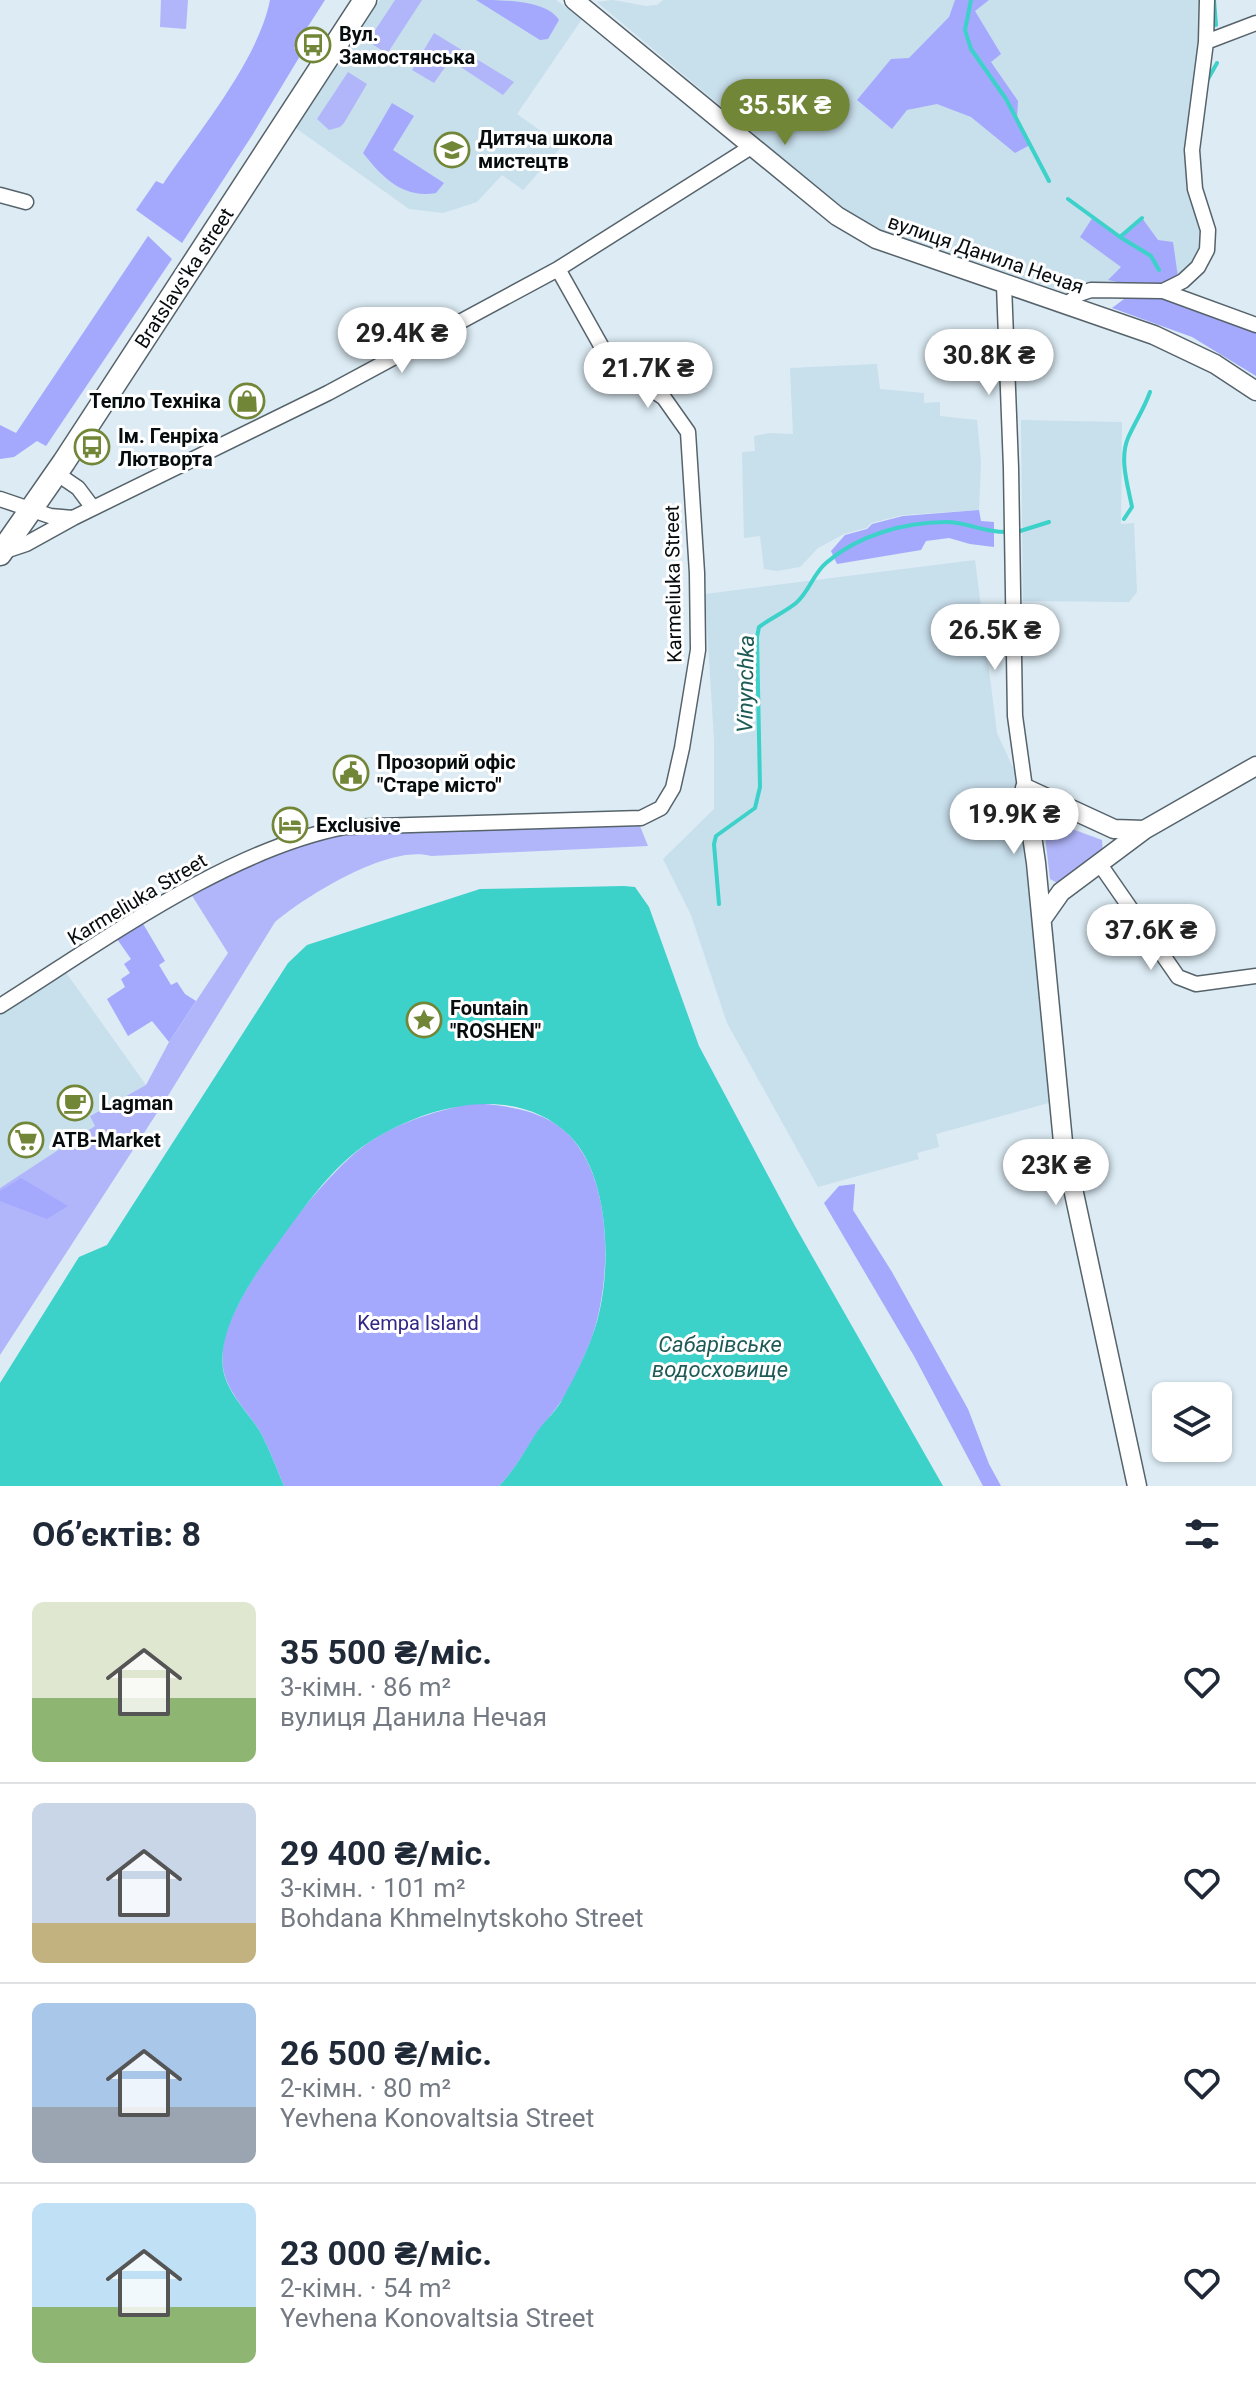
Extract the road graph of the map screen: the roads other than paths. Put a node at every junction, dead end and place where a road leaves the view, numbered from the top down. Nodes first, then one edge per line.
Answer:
1 (365, 0) edge
2 (574, 0) edge
3 (1207, 0) edge
4 (1256, 23) edge
5 (1206, 42) junction
6 (751, 147) junction
7 (0, 195) edge
8 (26, 202) dead end
9 (558, 269) junction
10 (1004, 285) junction
11 (1163, 291) junction
12 (1066, 305) junction
13 (1256, 325) edge
14 (1256, 391) edge
15 (56, 473) junction
16 (0, 499) edge
17 (93, 508) junction
18 (31, 510) junction
19 (73, 518) junction
20 (1, 553) edge
21 (1256, 766) edge
22 (1025, 788) junction
23 (1144, 830) junction
24 (1099, 863) junction
25 (1042, 919) junction
26 (1256, 976) edge
27 (0, 1006) edge
28 (1137, 1486) edge

1 - 15 main road, Bratslavs'ka street
2 - 6 street, вулиця Данила Нечая
3 - 5 street
4 - 5 street
5 - 11 street
6 - 9 street
6 - 10 street, вулиця Данила Нечая
7 - 8 street
9 - 17 street
9 - 27 street, Karmeliuka Street
10 - 12 street, вулиця Данила Нечая
10 - 22 street
11 - 12 street
11 - 13 street
12 - 14 street, вулиця Данила Нечая
15 - 17 street
15 - 18 main road, Bratslavs'ka street
16 - 18 street
17 - 19 street
18 - 19 street
18 - 20 main road, Bratslavs'ka street
19 - 20 street
21 - 23 street
22 - 23 street
22 - 25 street
23 - 24 street
24 - 25 street
24 - 26 street
25 - 28 street

